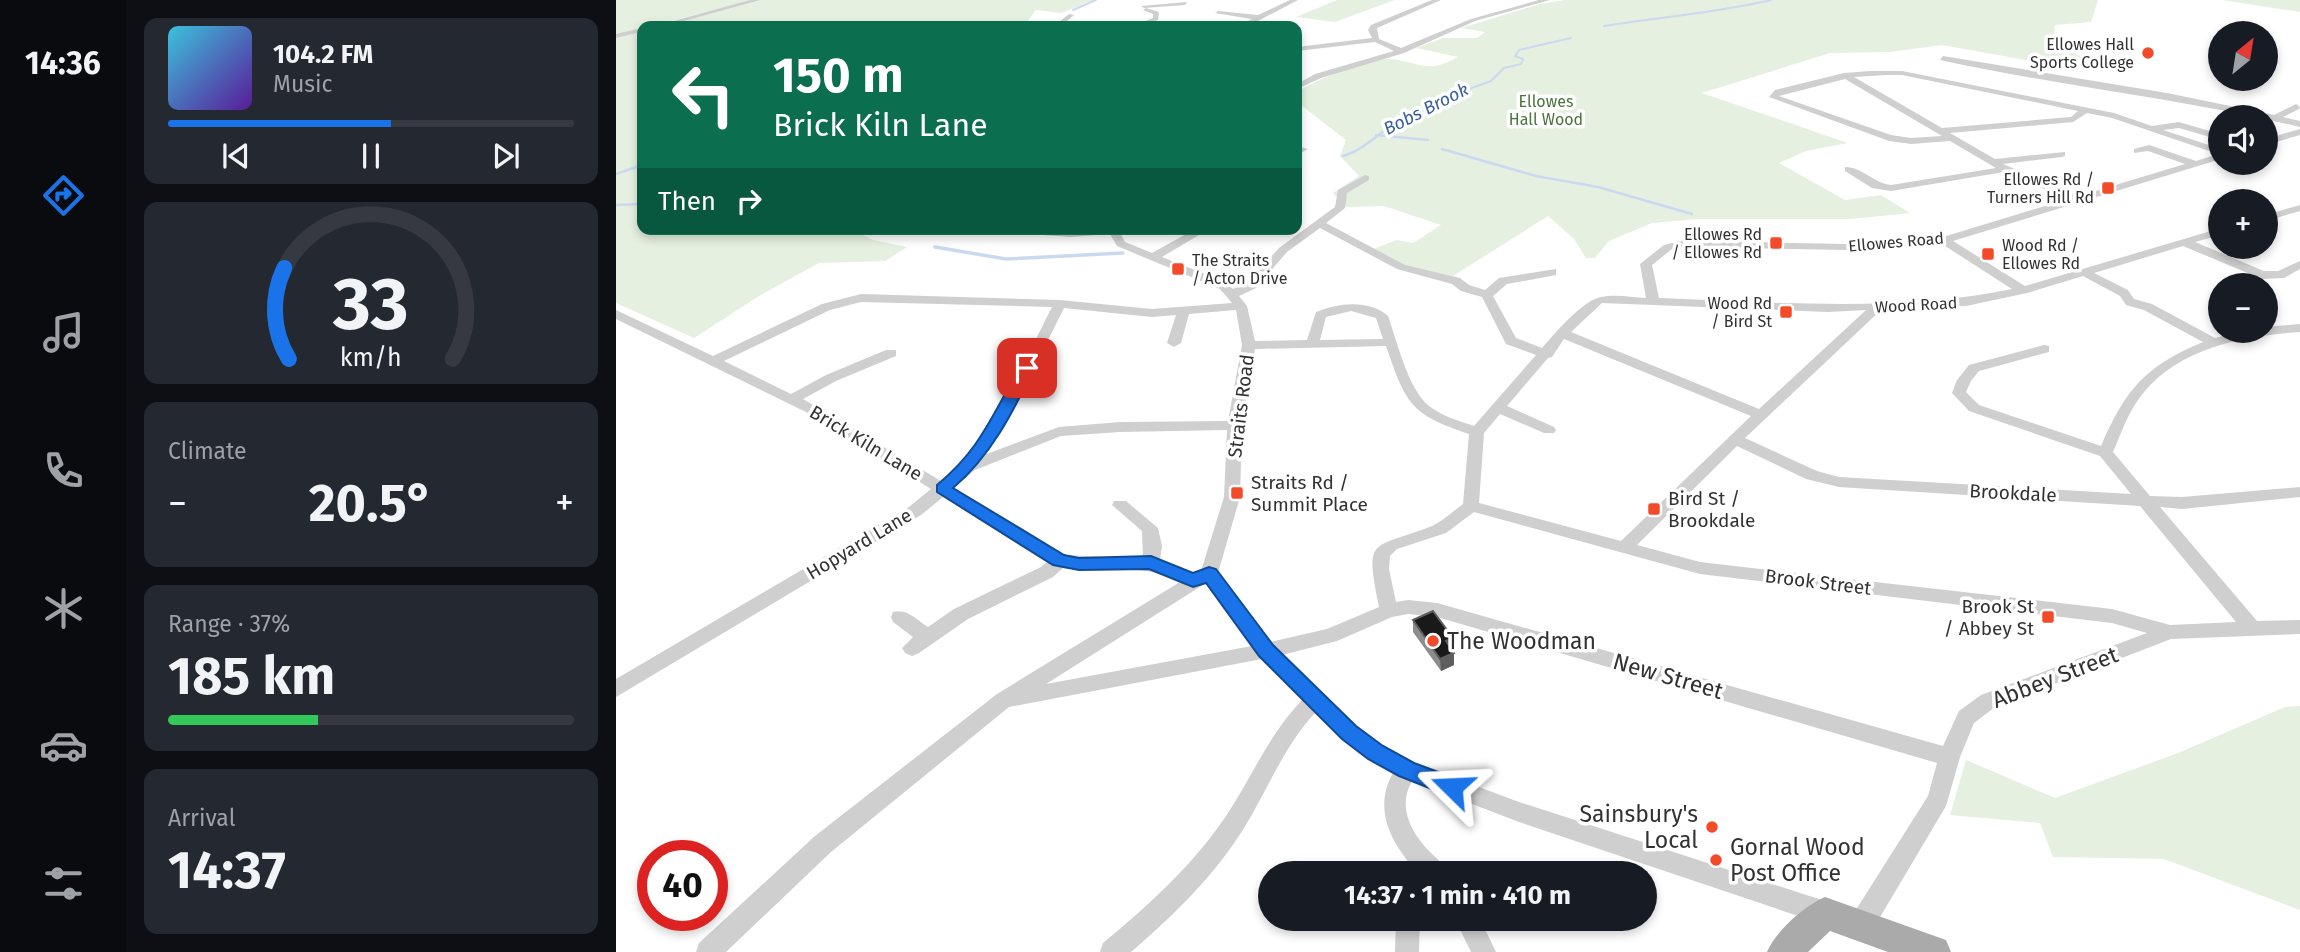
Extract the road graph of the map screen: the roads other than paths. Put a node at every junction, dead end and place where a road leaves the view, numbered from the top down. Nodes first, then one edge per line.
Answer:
1 (758, 0) edge
2 (1295, 0) edge
3 (1438, 0) edge
4 (1546, 0) edge
5 (1188, 2) edge
6 (1144, 5) edge
7 (1216, 13) dead end
8 (1070, 15) dead end
9 (1257, 18) junction
10 (678, 21) edge
11 (1063, 21) edge
12 (1152, 21) edge
13 (1251, 21) edge
14 (637, 31) edge
15 (616, 36) edge
16 (1376, 40) junction
17 (1302, 48) edge
18 (1401, 51) junction
19 (1943, 58) dead end
20 (2019, 72) junction
21 (2076, 72) dead end
22 (1844, 75) junction
23 (2070, 81) junction
24 (1302, 84) edge
25 (1999, 92) junction
26 (2215, 105) edge
27 (2295, 107) dead end
28 (2086, 110) junction
29 (2278, 116) edge
30 (2278, 119) edge
31 (2300, 124) edge
32 (2152, 128) junction
33 (1940, 131) junction
34 (2300, 132) edge
35 (2208, 133) edge
36 (1951, 138) junction
37 (2278, 138) edge
38 (2208, 149) edge
39 (2137, 151) dead end
40 (2062, 154) dead end
41 (2208, 159) edge
42 (1994, 162) junction
43 (2196, 164) junction
44 (1848, 169) dead end
45 (2005, 169) junction
46 (1363, 183) dead end
47 (2080, 200) junction
48 (2300, 208) edge
49 (2278, 214) edge
50 (1320, 224) junction
51 (1115, 235) edge
52 (1193, 235) edge
53 (2208, 235) edge
54 (1944, 240) junction
55 (2184, 242) junction
56 (1153, 257) junction
57 (2300, 264) edge
58 (1552, 272) dead end
59 (2084, 272) junction
60 (2022, 290) junction
61 (1233, 294) junction
62 (1487, 295) junction
63 (1653, 301) junction
64 (1060, 304) junction
65 (1241, 306) junction
66 (1877, 307) junction
67 (1828, 309) junction
68 (1183, 313) junction
69 (616, 314) edge
70 (1859, 324) junction
71 (2300, 328) edge
72 (2278, 331) edge
73 (1562, 333) junction
74 (2208, 339) edge
75 (1313, 342) junction
76 (1391, 342) junction
77 (1174, 343) dead end
78 (2215, 343) edge
79 (1249, 345) junction
80 (2044, 349) dead end
81 (891, 354) dead end
82 (1547, 354) junction
83 (712, 362) junction
84 (791, 400) junction
85 (1497, 407) junction
86 (1762, 415) junction
87 (1236, 425) junction
88 (1549, 430) dead end
89 (1477, 432) junction
90 (1735, 439) junction
91 (2105, 453) junction
92 (969, 466) junction
93 (942, 489) junction
94 (2300, 492) edge
95 (2143, 501) junction
96 (1120, 505) dead end
97 (1471, 506) junction
98 (1624, 548) junction
99 (1059, 561) junction
100 (1151, 562) junction
101 (1201, 577) junction
102 (1389, 611) junction
103 (900, 617) dead end
104 (2251, 627) junction
105 (2300, 627) edge
106 (2170, 632) junction
107 (1266, 651) junction
108 (616, 689) edge
109 (1004, 700) junction
110 (1315, 700) junction
111 (1949, 757) junction
112 (1407, 770) junction
113 (1422, 861) edge
114 (1825, 913) junction
115 (1861, 925) junction
116 (1408, 931) edge
117 (1473, 931) edge
118 (708, 952) edge
119 (1112, 952) edge
120 (1407, 952) edge
121 (1484, 952) edge
122 (1784, 952) edge
123 (1934, 952) edge

1 - 10 street
2 - 9 street
3 - 16 street
4 - 18 street
5 - 6 street
6 - 12 street
7 - 9 street
8 - 11 street
9 - 13 street
14 - 15 street
16 - 17 street
16 - 18 street
18 - 24 street
19 - 20 street
20 - 23 street
20 - 25 street
21 - 23 street
22 - 25 street
22 - 33 street
22 - 36 street
23 - 26 street
25 - 28 street
27 - 29 street
28 - 32 street
28 - 33 street
30 - 31 street
32 - 35 street
32 - 38 street
33 - 36 street
34 - 37 street
36 - 42 street
39 - 43 street
40 - 42 street
41 - 43 street, Ellowes Road
42 - 45 street
43 - 47 street, Ellowes Road
44 - 45 street
45 - 47 street
46 - 50 street
47 - 54 street, Ellowes Road
48 - 49 street
50 - 61 street
50 - 62 street
51 - 56 street, Straits Road
52 - 56 street
53 - 55 street, Wood Road
54 - 60 street
54 - 63 street, Ellowes Road
55 - 57 street
55 - 59 street, Wood Road
56 - 61 street, Straits Road
58 - 62 street
59 - 60 street, Wood Road
59 - 74 street
60 - 66 street, Wood Road
61 - 65 street, Straits Road
62 - 82 street
63 - 67 street, Wood Road
63 - 73 street, Wood Road
64 - 68 street
64 - 83 street
64 - 92 street
65 - 68 street
65 - 79 street, Straits Road
66 - 67 street, Wood Road
66 - 70 street
67 - 70 street
68 - 77 street
69 - 83 street, Brick Kiln Lane
70 - 86 street
71 - 72 street
73 - 82 street
73 - 86 street
75 - 76 street
75 - 76 street
75 - 79 street
76 - 89 street
78 - 91 street
79 - 87 street, Straits Road
80 - 91 street
81 - 84 street
82 - 85 street
83 - 84 street, Brick Kiln Lane
84 - 93 street, Brick Kiln Lane
85 - 88 street
85 - 89 street
86 - 90 street
87 - 92 street, Hopyard Lane
87 - 101 street, Straits Road
89 - 97 street
90 - 95 street, Brookdale
90 - 98 street
91 - 95 street
92 - 93 street, Hopyard Lane
93 - 99 street, Brick Kiln Lane
93 - 108 street, Hopyard Lane
94 - 95 street, Brookdale
95 - 104 street
96 - 100 street
97 - 98 street, Brook Street
97 - 102 street
98 - 106 street, Brook Street
99 - 100 street, Brick Kiln Lane
99 - 103 street
100 - 101 street, Brick Kiln Lane
101 - 107 street
101 - 109 street
102 - 107 street, New Street
102 - 111 street, New Street
104 - 105 street
104 - 106 street
106 - 111 street, Abbey Street
107 - 109 street, New Street
107 - 110 street
109 - 118 street
110 - 112 street
110 - 119 street
111 - 115 street, Abbey Street
112 - 113 street
112 - 114 street
114 - 115 main road
114 - 122 main road
115 - 123 main road
116 - 120 street
117 - 121 street

